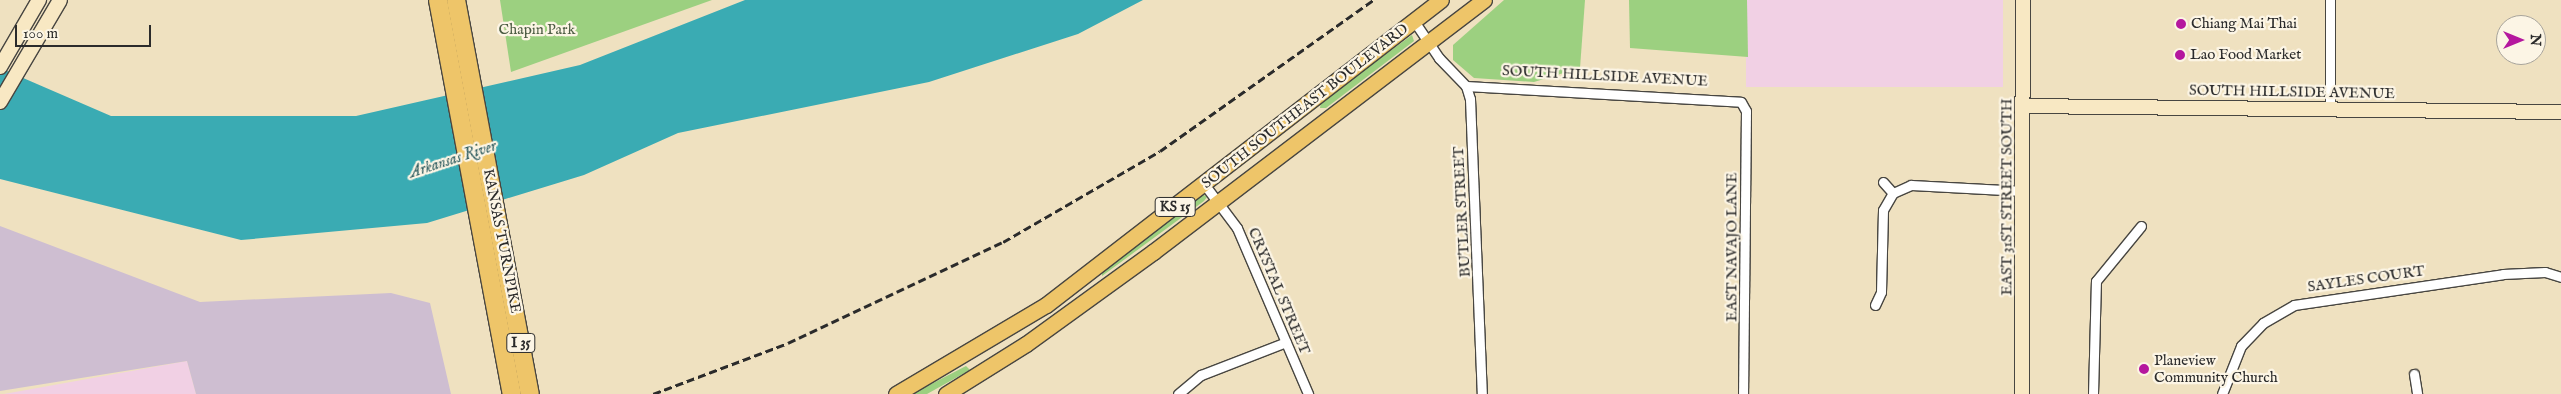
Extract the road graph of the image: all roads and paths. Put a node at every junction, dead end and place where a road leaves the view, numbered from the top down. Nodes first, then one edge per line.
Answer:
1 (39, 0) edge
2 (60, 0) edge
3 (438, 0) edge
4 (456, 0) edge
5 (1441, 0) edge
6 (1484, 0) edge
7 (2023, 0) edge
8 (2330, 0) edge
9 (1414, 21) junction
10 (1429, 43) junction
11 (0, 66) edge
12 (1466, 86) junction
13 (0, 102) edge
14 (1741, 102) joint
15 (2023, 106) junction
16 (2330, 109) junction
17 (2561, 112) edge
18 (1883, 182) dead end
19 (1204, 184) junction
20 (2023, 191) junction
21 (1893, 193) junction
22 (1220, 203) junction
23 (2141, 226) dead end
24 (2561, 277) edge
25 (1874, 305) dead end
26 (1286, 342) junction
27 (2414, 374) dead end
28 (512, 394) edge
29 (530, 394) edge
30 (896, 394) edge
31 (946, 394) edge
32 (1178, 394) edge
33 (1308, 394) edge
34 (1482, 394) edge
35 (1743, 394) edge
36 (2022, 394) edge
37 (2093, 394) edge
38 (2222, 394) edge
39 (2417, 394) edge

1 - 11 main road
2 - 13 main road
3 - 28 highway, KANSAS TURNPIKE / I 35
4 - 29 highway, KANSAS TURNPIKE / I 35
5 - 9 main road, SOUTH SOUTHEAST BOULEVARD / KS 15
6 - 10 main road, SOUTH SOUTHEAST BOULEVARD / KS 15
7 - 15 main road, EAST 31ST STREET SOUTH
8 - 16 street
9 - 10 street
9 - 19 main road, SOUTH SOUTHEAST BOULEVARD / KS 15
10 - 12 street
10 - 22 main road, SOUTH SOUTHEAST BOULEVARD / KS 15
12 - 14 street, SOUTH HILLSIDE AVENUE
12 - 34 street, BUTLER STREET
14 - 35 street, EAST NAVAJO LANE
15 - 16 main road, SOUTH HILLSIDE AVENUE
15 - 20 main road, EAST 31ST STREET SOUTH
16 - 17 main road, SOUTH HILLSIDE AVENUE
18 - 21 street
19 - 22 street, CRYSTAL STREET
19 - 30 main road, SOUTH SOUTHEAST BOULEVARD / KS 15
20 - 21 street
20 - 36 main road, EAST 31ST STREET SOUTH
21 - 25 street
22 - 26 street, CRYSTAL STREET
22 - 31 main road, SOUTH SOUTHEAST BOULEVARD / KS 15
23 - 37 street
24 - 38 street, SAYLES COURT
26 - 32 street
26 - 33 street, CRYSTAL STREET
27 - 39 street

